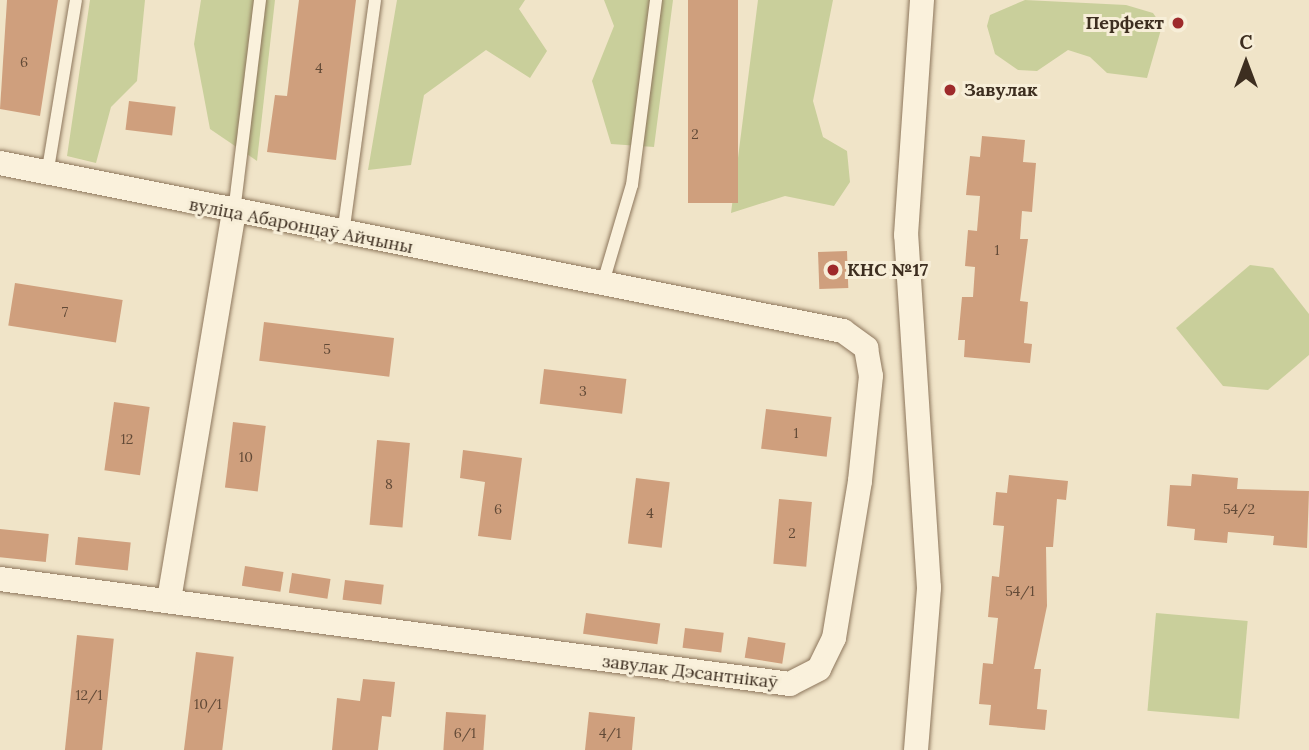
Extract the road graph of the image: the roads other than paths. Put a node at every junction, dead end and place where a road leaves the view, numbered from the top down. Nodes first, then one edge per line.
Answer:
1 (76, 0) edge
2 (260, 0) edge
3 (375, 0) edge
4 (656, 0) edge
5 (922, 0) edge
6 (0, 163) edge
7 (47, 175) junction
8 (234, 212) junction
9 (344, 234) junction
10 (602, 286) junction
11 (0, 579) edge
12 (169, 600) junction
13 (916, 750) edge

1 - 7 lane
2 - 8 lane
3 - 9 lane
4 - 10 lane
5 - 13 street
6 - 7 street, вуліца Абаронцаў Айчыны
7 - 8 street, вуліца Абаронцаў Айчыны
8 - 9 street, вуліца Абаронцаў Айчыны
8 - 12 street
9 - 10 street, вуліца Абаронцаў Айчыны
10 - 12 street, завулак Дэсантнікаў
11 - 12 street, завулак Дэсантнікаў

